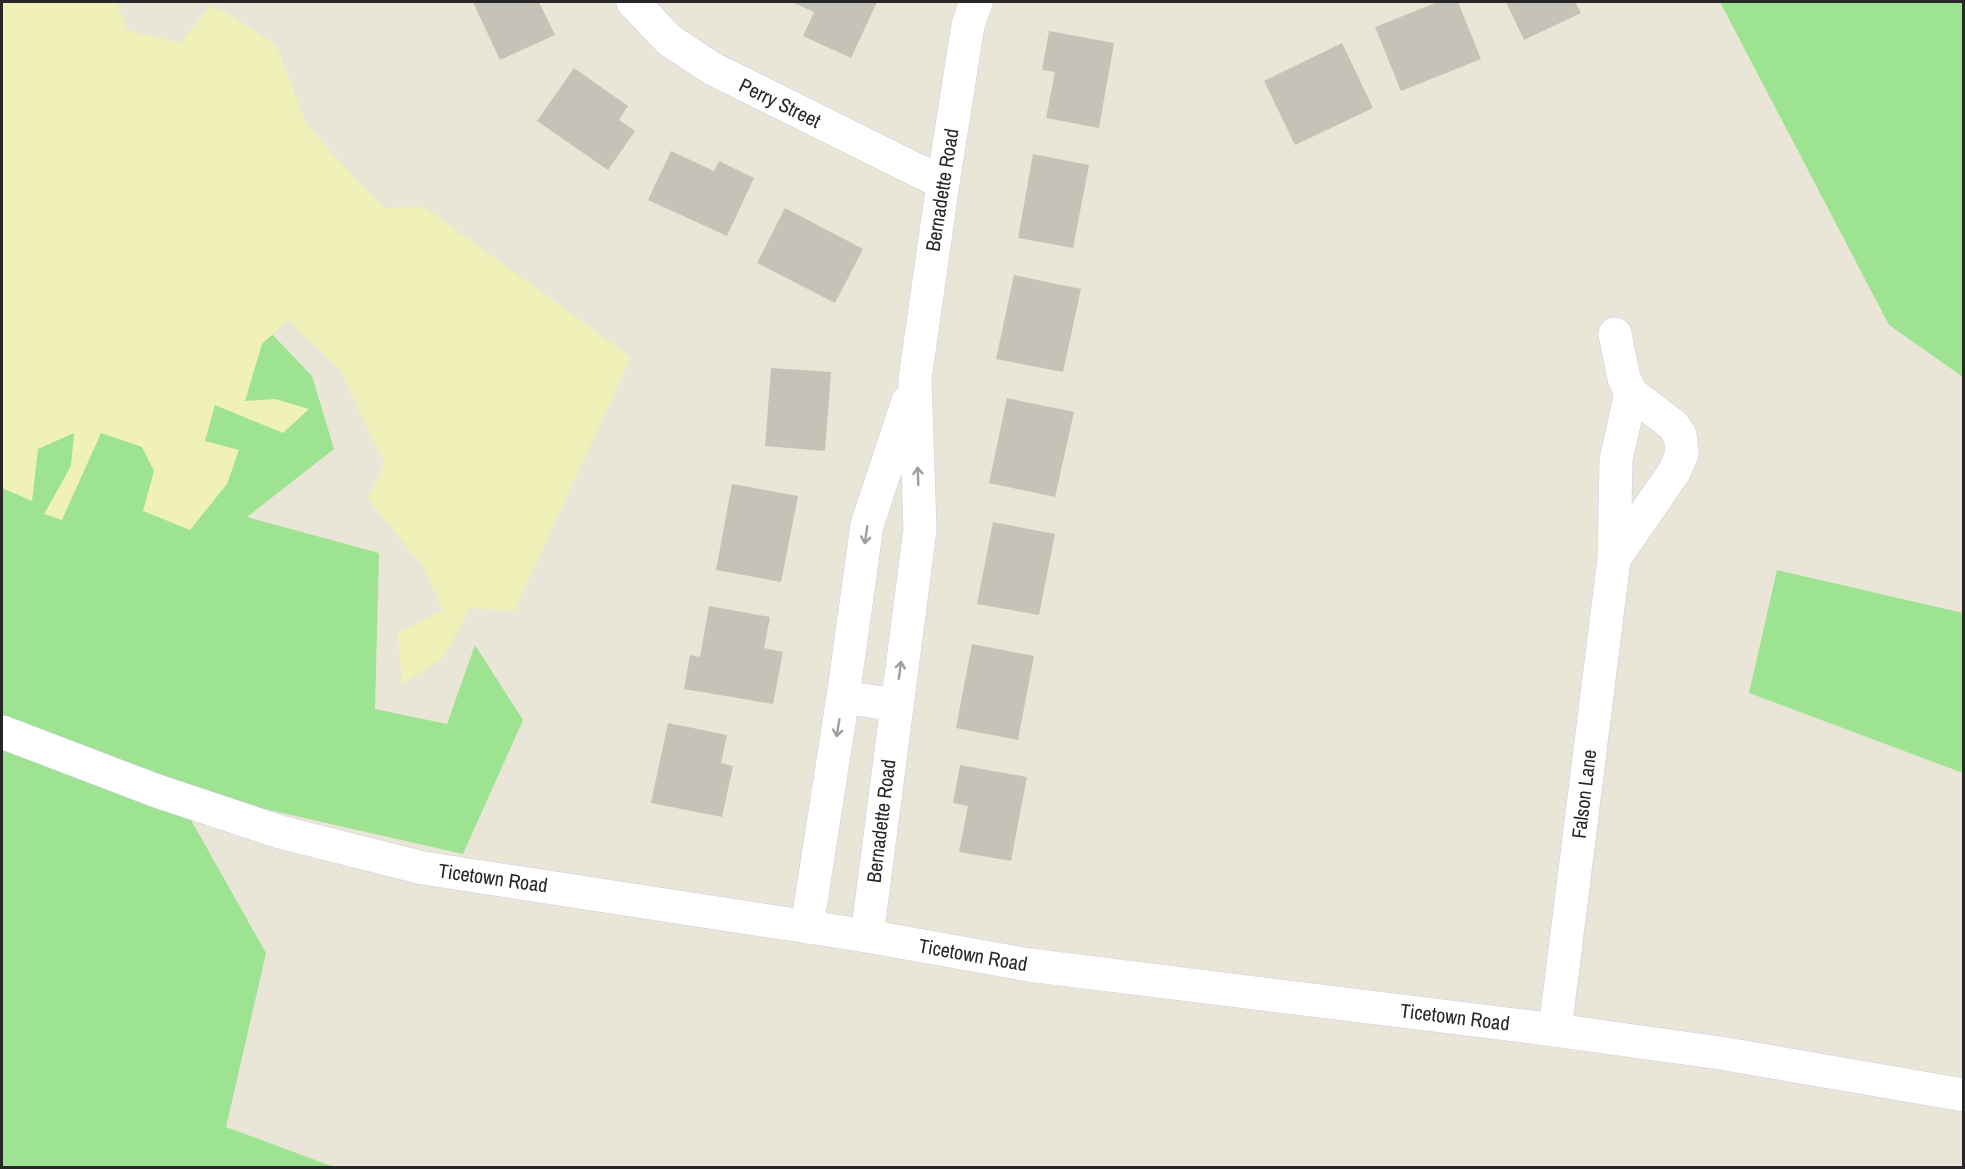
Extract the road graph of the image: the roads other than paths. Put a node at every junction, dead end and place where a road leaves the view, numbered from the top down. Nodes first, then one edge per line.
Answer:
1 (633, 2) edge
2 (976, 2) edge
3 (943, 183) junction
4 (1615, 334) dead end
5 (915, 380) junction
6 (1631, 393) junction
7 (1614, 559) junction
8 (843, 697) junction
9 (896, 705) junction
10 (2, 732) edge
11 (807, 927) junction
12 (867, 936) junction
13 (1554, 1030) junction
14 (1964, 1095) edge

1 - 3 street, Perry Street
2 - 3 street, Bernadette Road
3 - 5 street, Bernadette Road
4 - 6 street
5 -> 8 street, Bernadette Road
9 -> 5 street, Bernadette Road
6 - 7 street, Falson Lane
6 - 7 street, Falson Lane
7 - 13 street, Falson Lane
8 - 9 street
8 -> 11 street, Bernadette Road
9 - 12 street, Bernadette Road
10 - 11 street, Ticetown Road
11 - 12 street, Ticetown Road
12 - 13 street, Ticetown Road
13 - 14 street, Ticetown Road

